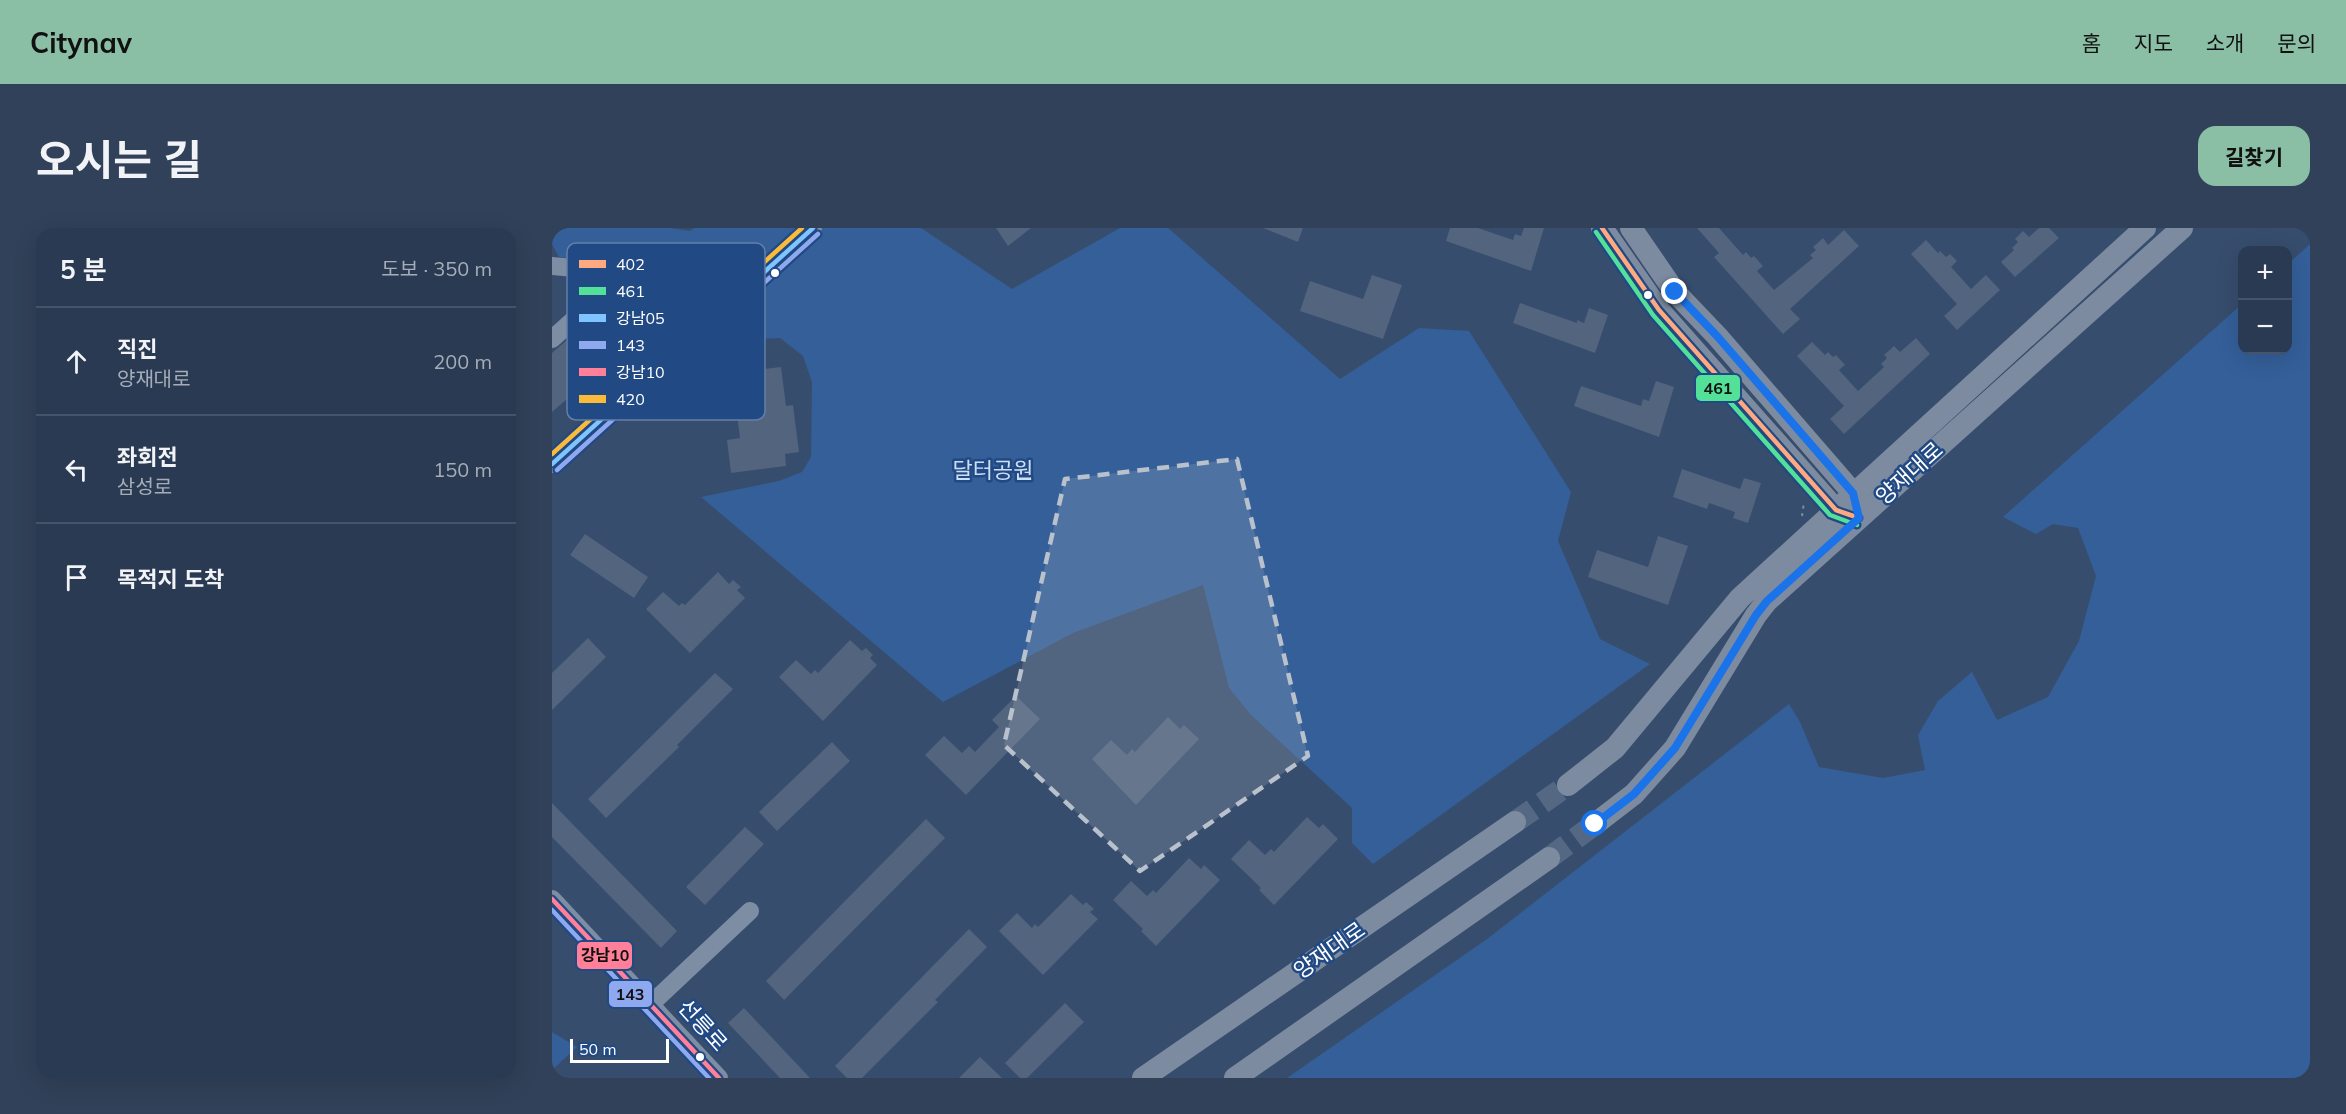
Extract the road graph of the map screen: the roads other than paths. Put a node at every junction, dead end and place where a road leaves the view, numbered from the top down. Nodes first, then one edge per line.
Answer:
1 (813, 228) edge
2 (1602, 228) edge
3 (1630, 228) edge
4 (2145, 228) edge
5 (2182, 228) edge
6 (552, 266) edge
7 (567, 267) edge
8 (765, 271) edge
9 (567, 326) edge
10 (552, 339) edge
11 (600, 420) edge
12 (552, 464) edge
13 (1853, 493) junction
14 (1836, 510) junction
15 (1859, 518) junction
16 (1568, 784) tunnel mouth
17 (1515, 822) tunnel mouth
18 (1595, 824) tunnel mouth
19 (1549, 858) tunnel mouth
20 (552, 899) edge
21 (750, 911) dead end
22 (652, 1003) junction
23 (719, 1078) edge
24 (1143, 1078) edge
25 (1235, 1078) edge

1 - 8 street
2 - 14 main road
3 - 13 main road
4 - 13 main road, 양재대로
5 - 15 main road, 양재대로
6 - 7 street
9 - 10 street
11 - 12 street
13 - 14 main road, 양재대로
13 - 15 main road
14 - 15 main road
14 - 16 main road, 양재대로
15 - 18 main road, 양재대로
17 - 24 main road, 양재대로
19 - 25 main road
20 - 22 street, 선릉로
21 - 22 street
22 - 23 street, 선릉로

